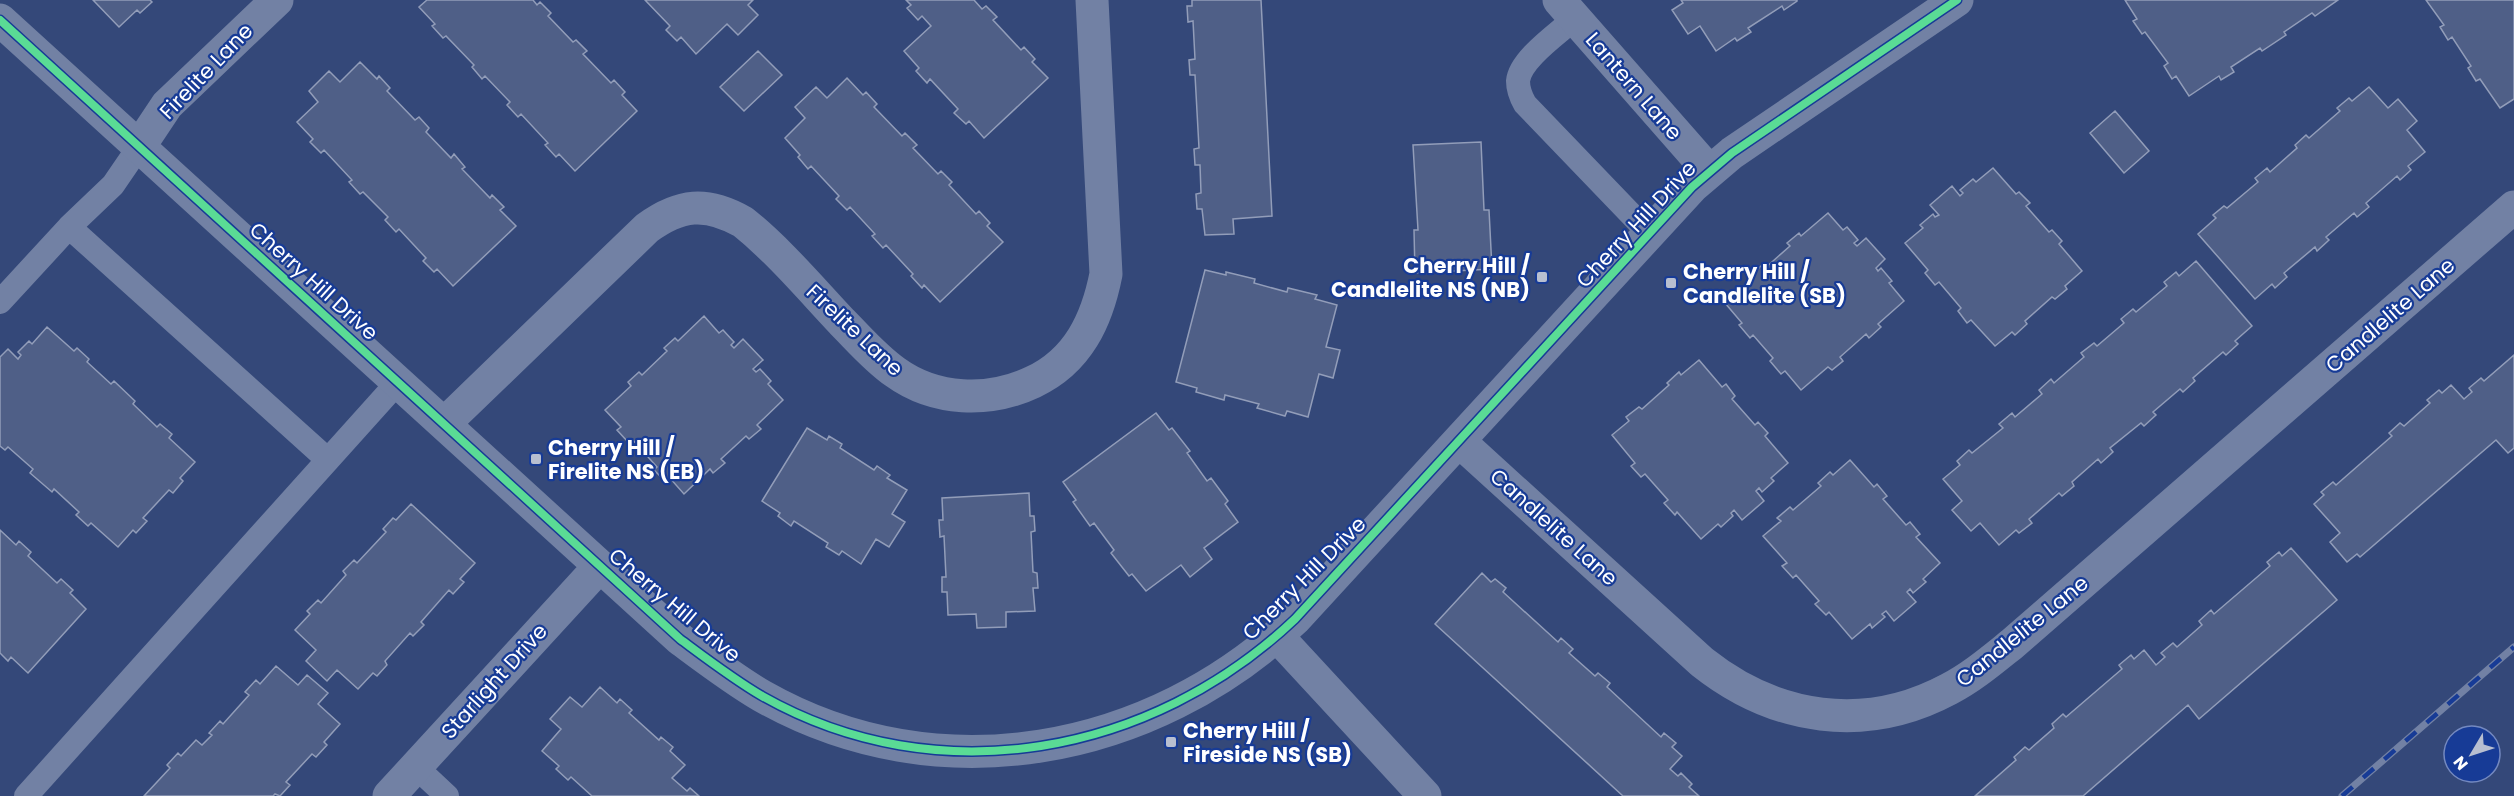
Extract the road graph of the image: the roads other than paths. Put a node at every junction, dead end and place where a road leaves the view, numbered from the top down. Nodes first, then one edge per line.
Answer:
1 (278, 0) edge
2 (1092, 0) edge
3 (1957, 0) edge
4 (1567, 9) edge
5 (0, 20) edge
6 (139, 147) junction
7 (1709, 171) junction
8 (2514, 207) edge
9 (69, 227) junction
10 (1649, 233) junction
11 (0, 302) edge
12 (398, 382) junction
13 (444, 424) junction
14 (1459, 441) junction
15 (328, 460) junction
16 (600, 566) junction
17 (1277, 636) junction
18 (416, 767) junction
19 (26, 796) edge
20 (390, 796) edge
21 (447, 796) edge
22 (1425, 796) edge

1 - 6 street, Firelite Lane
2 - 13 street, Firelite Lane
3 - 7 street, Cherry Hill Drive
4 - 7 street, Lantern Lane
4 - 10 lane
5 - 6 street, Cherry Hill Drive
6 - 9 lane
6 - 12 street, Cherry Hill Drive
7 - 10 street, Cherry Hill Drive
8 - 14 street, Candlelite Lane
9 - 11 lane
9 - 15 lane
10 - 14 street, Cherry Hill Drive
12 - 13 street, Cherry Hill Drive
12 - 15 lane
13 - 16 street, Cherry Hill Drive
14 - 17 street, Cherry Hill Drive
15 - 19 lane
16 - 17 street, Cherry Hill Drive
16 - 18 street, Starlight Drive
17 - 22 street
18 - 20 street, Starlight Drive
18 - 21 lane

